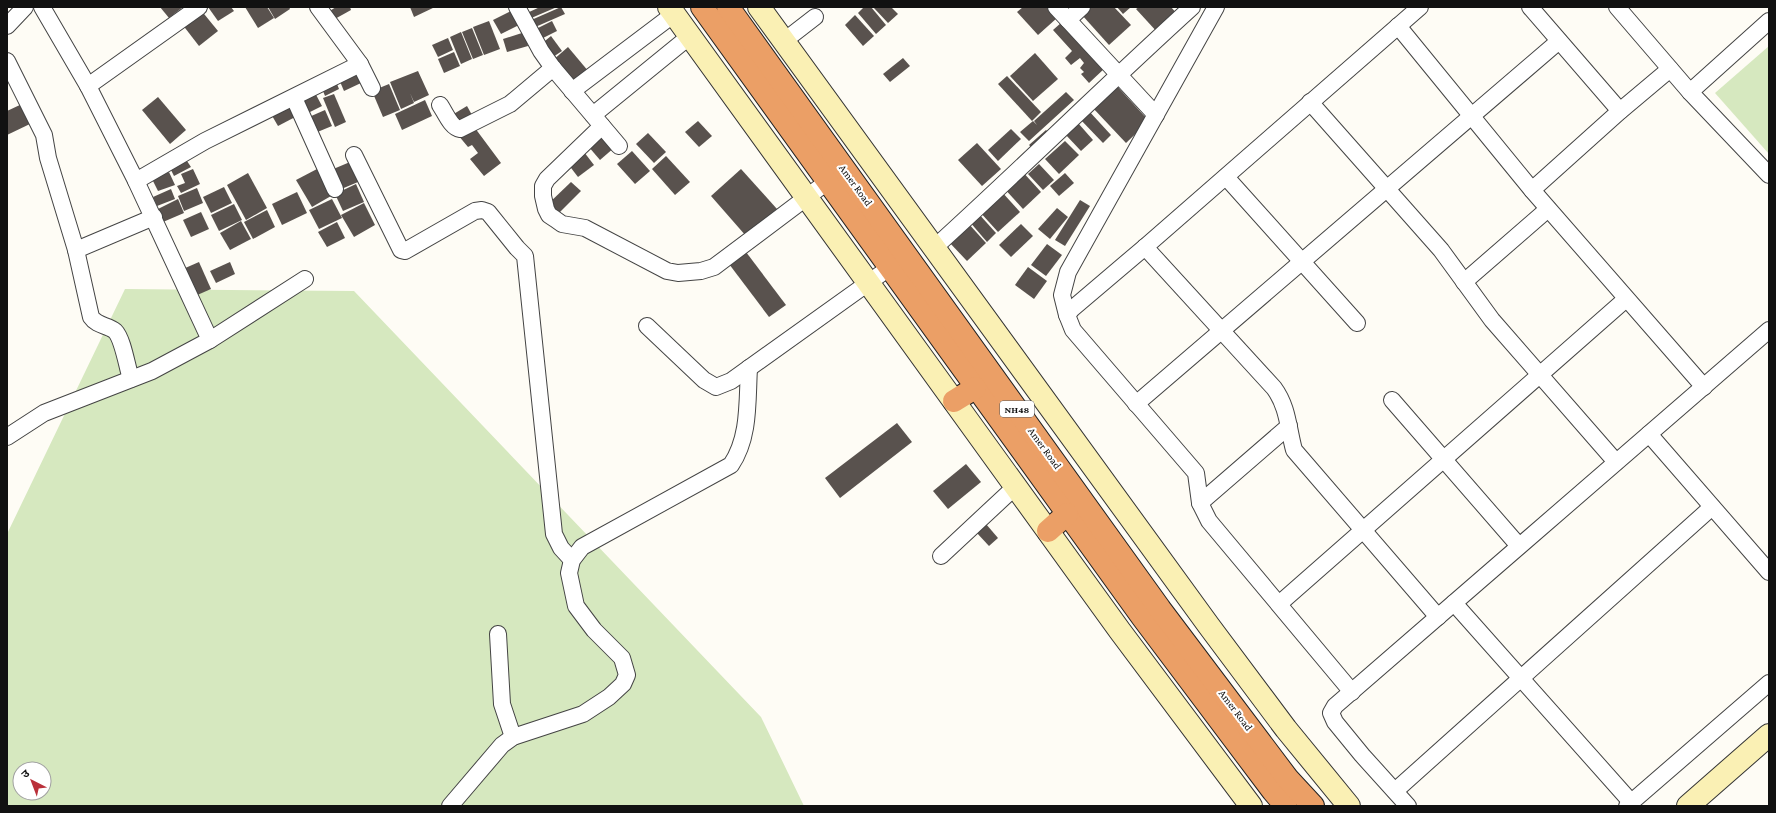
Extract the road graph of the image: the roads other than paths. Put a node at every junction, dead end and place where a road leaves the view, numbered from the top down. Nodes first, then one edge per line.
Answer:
1 (25, 7) edge
2 (42, 7) edge
3 (199, 7) edge
4 (318, 7) edge
5 (518, 7) edge
6 (702, 7) edge
7 (728, 7) edge
8 (759, 7) edge
9 (1056, 7) edge
10 (1082, 7) edge
11 (1192, 7) edge
12 (1216, 7) edge
13 (1530, 7) edge
14 (1617, 7) edge
15 (671, 10) edge
16 (1408, 14) edge
17 (815, 18) dead end
18 (1068, 20) junction
19 (1769, 21) edge
20 (7, 26) edge
21 (690, 36) junction
22 (784, 41) junction
23 (1559, 41) junction
24 (7, 61) edge
25 (360, 64) junction
26 (553, 68) junction
27 (1670, 70) junction
28 (1118, 75) junction
29 (88, 86) junction
30 (372, 88) dead end
31 (572, 90) junction
32 (1690, 92) junction
33 (294, 98) junction
34 (1310, 102) junction
35 (440, 105) dead end
36 (1620, 111) junction
37 (1156, 115) junction
38 (1472, 115) junction
39 (598, 121) junction
40 (619, 146) dead end
41 (354, 155) dead end
42 (1769, 175) edge
43 (1226, 176) junction
44 (136, 181) junction
45 (827, 182) junction
46 (335, 189) dead end
47 (1387, 189) junction
48 (1532, 190) junction
49 (806, 197) junction
50 (1548, 209) junction
51 (154, 217) junction
52 (1145, 247) junction
53 (934, 248) junction
54 (76, 250) junction
55 (1302, 262) junction
56 (889, 268) junction
57 (305, 279) dead end
58 (868, 282) junction
59 (1464, 282) junction
60 (1626, 298) junction
61 (1066, 315) junction
62 (1357, 323) dead end
63 (647, 326) dead end
64 (1769, 330) edge
65 (1221, 331) junction
66 (210, 340) junction
67 (749, 368) junction
68 (1540, 375) junction
69 (131, 379) junction
70 (1704, 386) junction
71 (975, 388) junction
72 (1392, 400) dead end
73 (954, 401) junction
74 (1136, 404) junction
75 (1289, 426) junction
76 (1649, 434) junction
77 (7, 437) edge
78 (1444, 459) junction
79 (1616, 462) junction
80 (1016, 486) junction
81 (1200, 503) junction
82 (1712, 507) junction
83 (1067, 514) junction
84 (1363, 530) junction
85 (1048, 531) junction
86 (1520, 546) junction
87 (941, 556) dead end
88 (572, 560) junction
89 (1769, 572) edge
90 (1454, 603) junction
91 (1278, 604) junction
92 (1438, 617) junction
93 (498, 634) dead end
94 (1521, 678) junction
95 (1769, 683) edge
96 (1352, 692) junction
97 (1769, 734) edge
98 (513, 737) junction
99 (1395, 791) junction
100 (1244, 803) edge
101 (1629, 804) edge
102 (450, 806) edge
103 (1286, 806) edge
104 (1313, 806) edge
105 (1349, 806) edge
106 (1408, 806) edge
107 (1688, 806) edge

1 - 20 street
2 - 29 street
3 - 29 street
4 - 25 street
5 - 26 street
6 - 45 highway, Amer Road / NH48
7 - 104 highway, Amer Road / NH48
8 - 22 street
9 - 18 street
10 - 18 street
11 - 28 street
12 - 37 street
13 - 23 street
14 - 27 street
15 - 21 street
15 - 31 street
16 - 34 street
16 - 38 street
17 - 22 street
18 - 28 street
19 - 32 street
21 - 39 street
21 - 49 street
22 - 53 street
23 - 36 street
23 - 38 street
24 - 54 street
25 - 30 street
25 - 33 street
26 - 31 street
26 - 35 street
27 - 32 street
27 - 36 street
28 - 37 street
28 - 53 street
29 - 44 street
31 - 39 street
32 - 42 street
33 - 44 street
33 - 46 street
34 - 43 street
34 - 47 street
36 - 48 street
37 - 61 street
38 - 47 street
38 - 48 street
39 - 40 street
39 - 49 street
41 - 88 street
43 - 52 street
43 - 55 street
44 - 51 street
45 - 49 street
45 - 56 highway, Amer Road / NH48
47 - 55 street
47 - 59 street
48 - 50 street
49 - 58 street
50 - 59 street
50 - 60 street
51 - 54 street
51 - 66 street
52 - 61 street
52 - 65 street
53 - 105 street
54 - 69 street
55 - 62 street
55 - 65 street
56 - 58 street
56 - 71 highway, Amer Road / NH48
57 - 66 street
58 - 67 street
58 - 73 street
59 - 68 street
60 - 68 street
60 - 70 street
61 - 74 street
63 - 67 street
64 - 70 street
65 - 74 street
65 - 75 street
66 - 69 street
67 - 88 street
68 - 78 street
68 - 79 street
69 - 77 street
70 - 76 street
71 - 73 highway
71 - 83 highway, Amer Road / NH48
72 - 78 street
73 - 80 street
74 - 81 street
75 - 81 street
75 - 84 street
76 - 79 street
76 - 82 street
78 - 84 street
78 - 86 street
79 - 86 street
80 - 85 street
80 - 87 street
81 - 91 street
82 - 89 street
82 - 94 street
83 - 85 highway
83 - 103 highway, Amer Road / NH48
84 - 91 street
84 - 92 street
85 - 100 street
86 - 90 street
88 - 98 street
90 - 92 street
90 - 94 street
91 - 96 street
92 - 96 street
93 - 98 street
94 - 99 street
94 - 101 street
95 - 101 street
96 - 99 street
97 - 107 street
98 - 102 street
99 - 106 street

